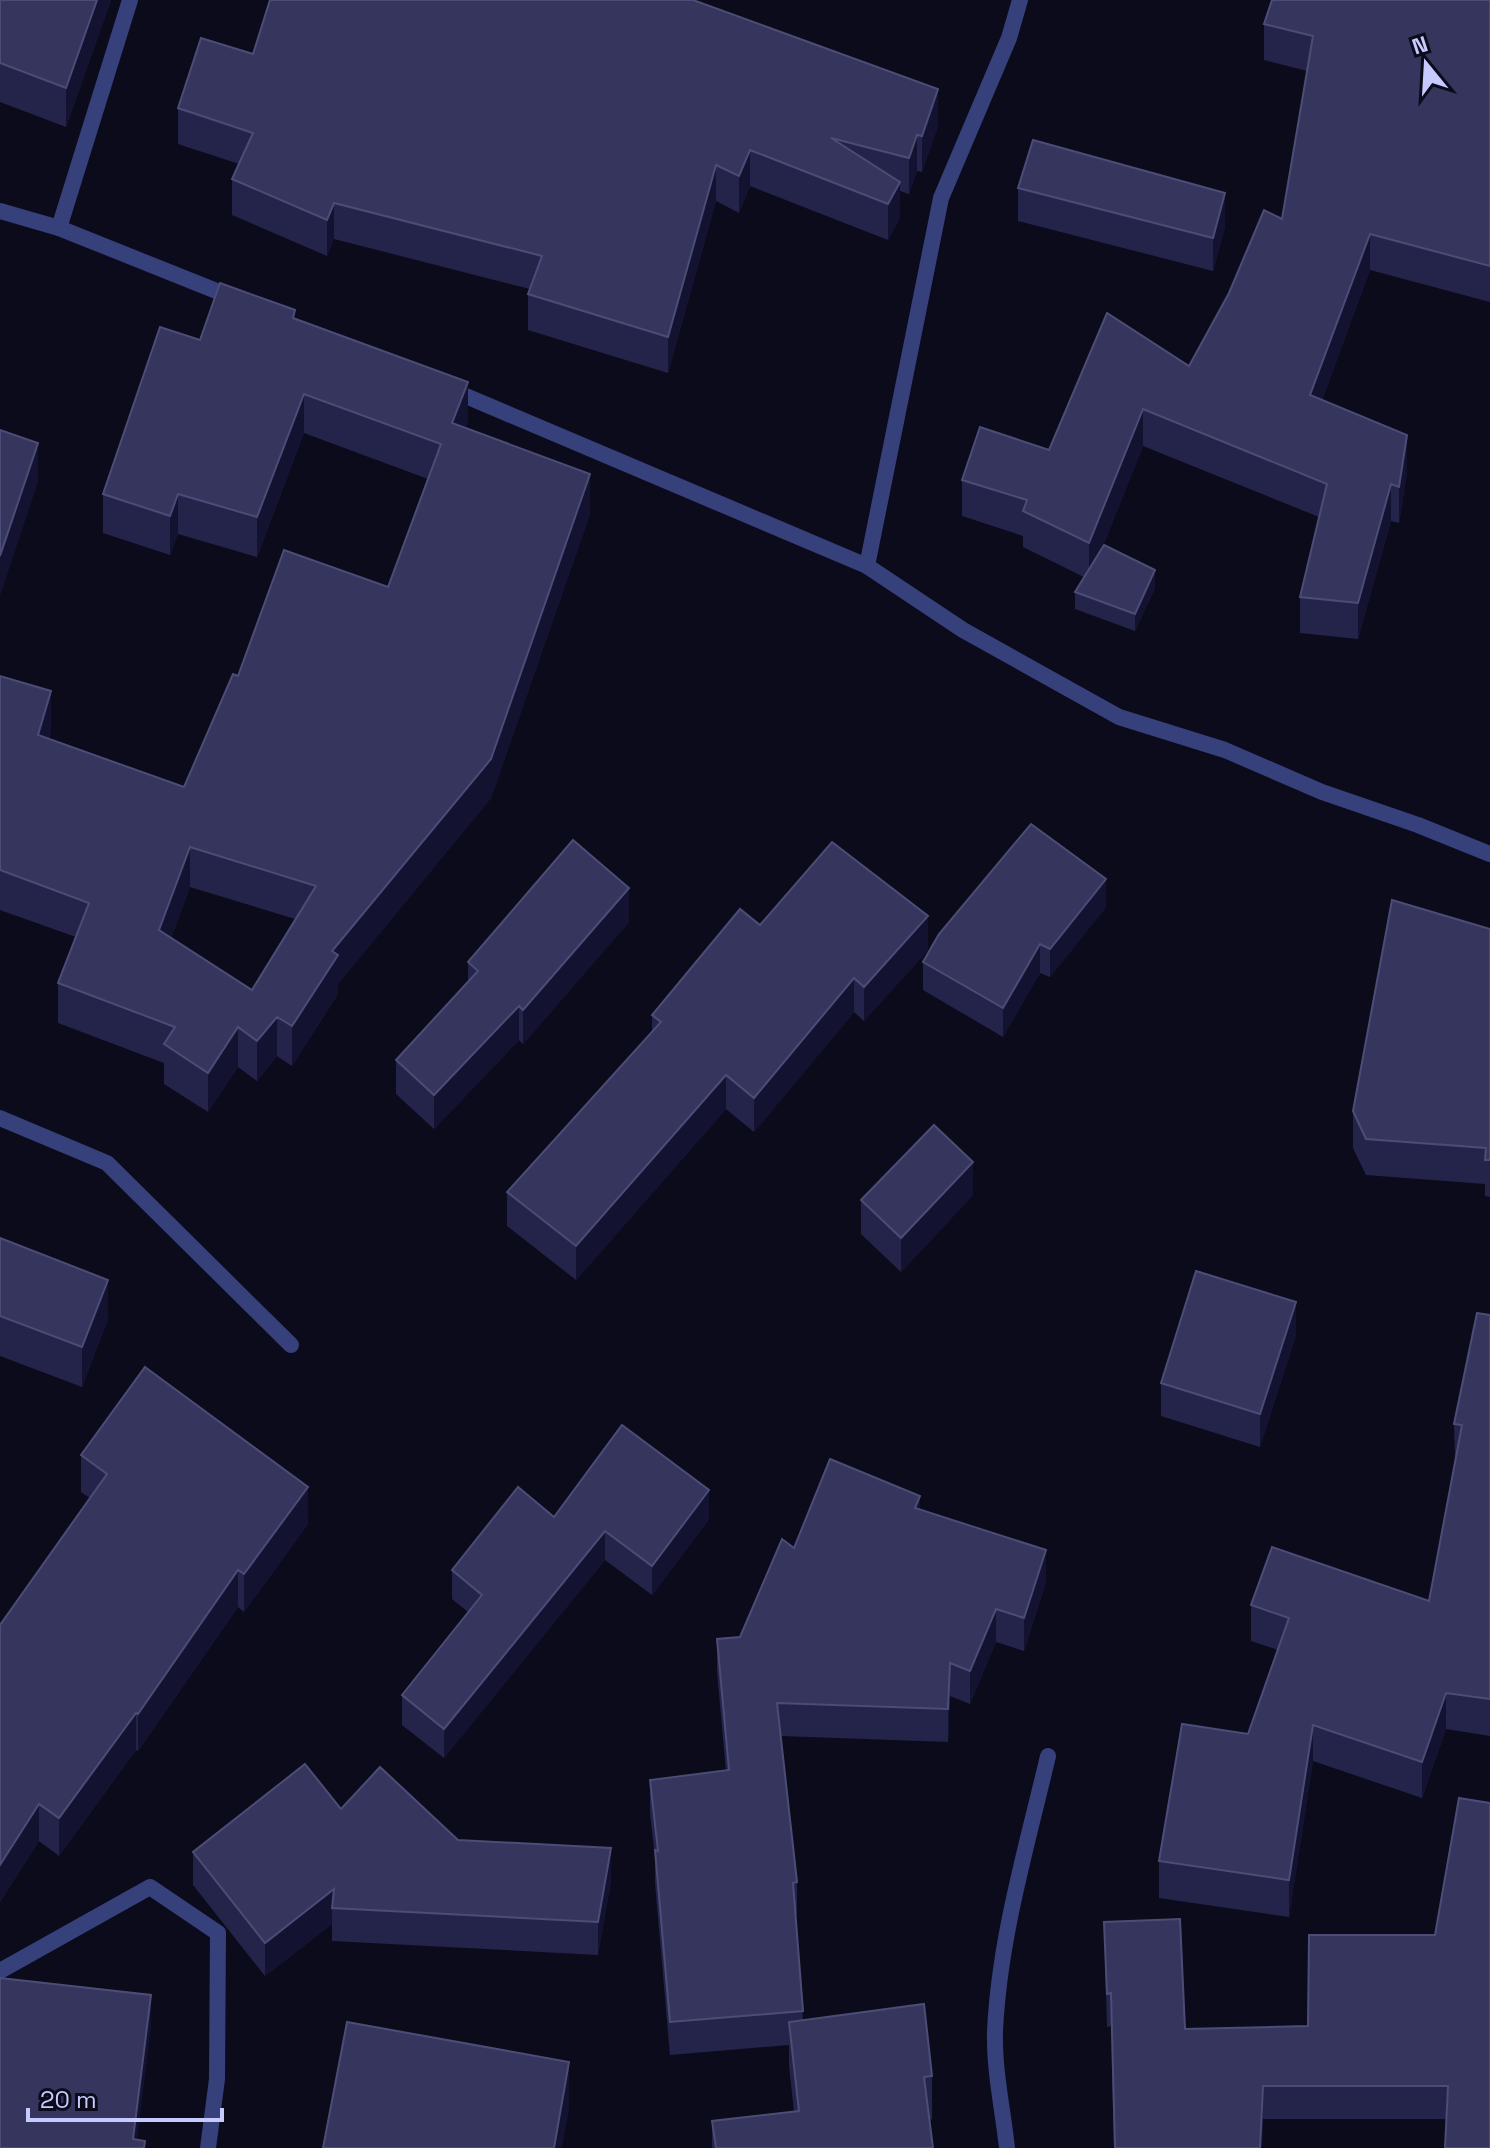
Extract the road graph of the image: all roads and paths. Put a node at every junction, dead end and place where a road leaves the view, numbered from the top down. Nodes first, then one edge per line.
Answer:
1 (130, 0) edge
2 (1020, 0) edge
3 (0, 211) edge
4 (59, 228) junction
5 (252, 305) edge
6 (427, 380) edge
7 (867, 566) junction
8 (1490, 854) edge
9 (0, 1118) edge
10 (291, 1345) dead end
11 (1048, 1756) dead end
12 (0, 1971) edge
13 (208, 2148) edge
14 (1007, 2148) edge

1 - 4 street
2 - 7 street
3 - 4 street
4 - 5 street
6 - 7 street
7 - 8 street
9 - 10 street
11 - 14 street
12 - 13 street

